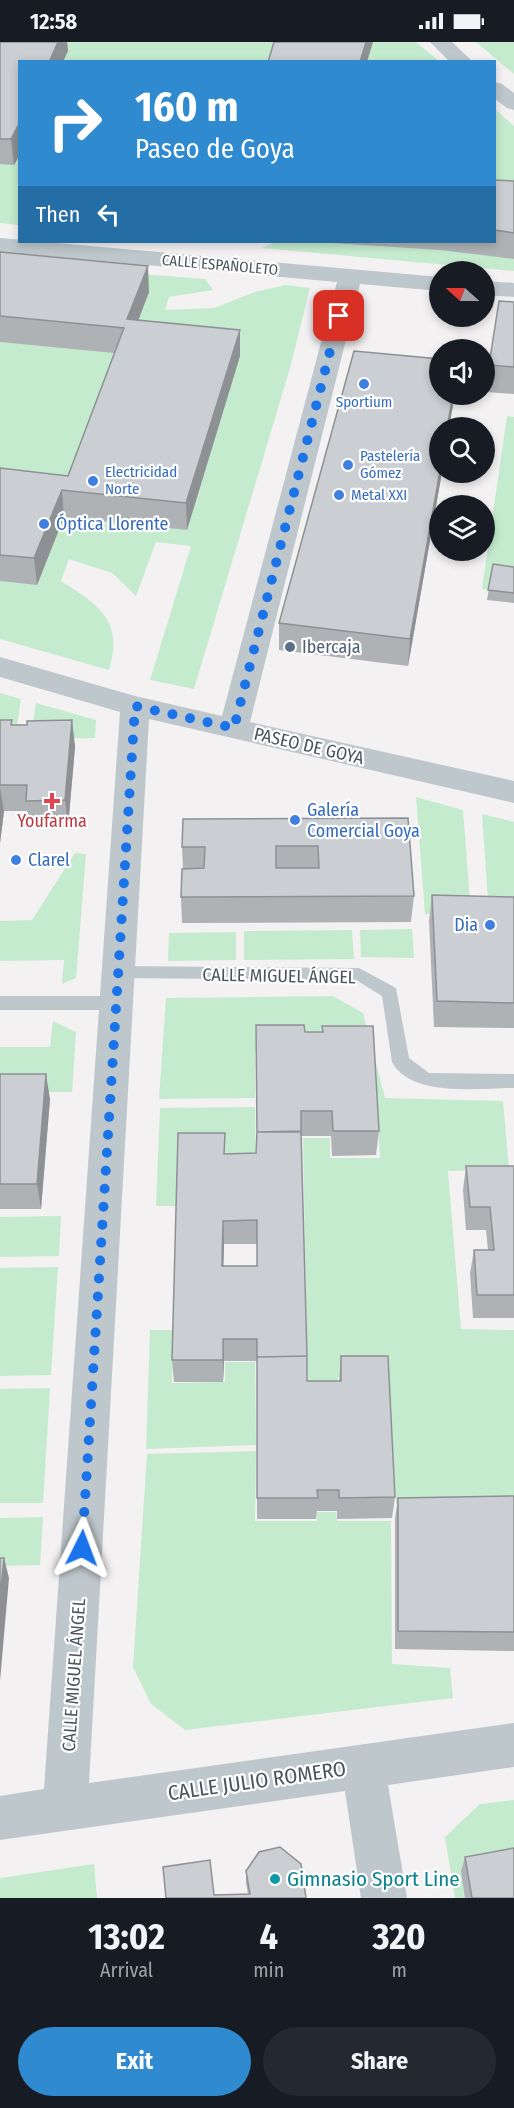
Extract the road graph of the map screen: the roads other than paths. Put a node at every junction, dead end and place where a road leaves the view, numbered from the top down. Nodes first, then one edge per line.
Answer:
1 (440, 42) edge
2 (462, 60) edge
3 (496, 89) edge
4 (514, 104) edge
5 (0, 245) edge
6 (350, 278) junction
7 (429, 283) edge
8 (495, 289) edge
9 (514, 290) edge
10 (0, 667) edge
11 (135, 706) junction
12 (234, 728) junction
13 (514, 792) edge
14 (117, 988) junction
15 (0, 1003) edge
16 (514, 1081) edge
17 (514, 1745) edge
18 (363, 1766) junction
19 (65, 1808) junction
20 (0, 1818) edge
21 (384, 1898) edge

1 - 2 street
3 - 4 street
5 - 6 street, CALLE ESPAÑOLETO
6 - 7 street, CALLE ESPAÑOLETO
6 - 12 street
8 - 9 street
10 - 11 street, PASEO DE GOYA
11 - 12 street, PASEO DE GOYA
11 - 14 street, CALLE MIGUEL ÁNGEL
12 - 13 street, PASEO DE GOYA
14 - 15 lane, CALLE MIGUEL ÁNGEL
14 - 16 lane, CALLE MIGUEL ÁNGEL
14 - 19 street, CALLE MIGUEL ÁNGEL
17 - 18 street, CALLE JULIO ROMERO
18 - 19 street, CALLE JULIO ROMERO
18 - 21 street
19 - 20 street, CALLE JULIO ROMERO

